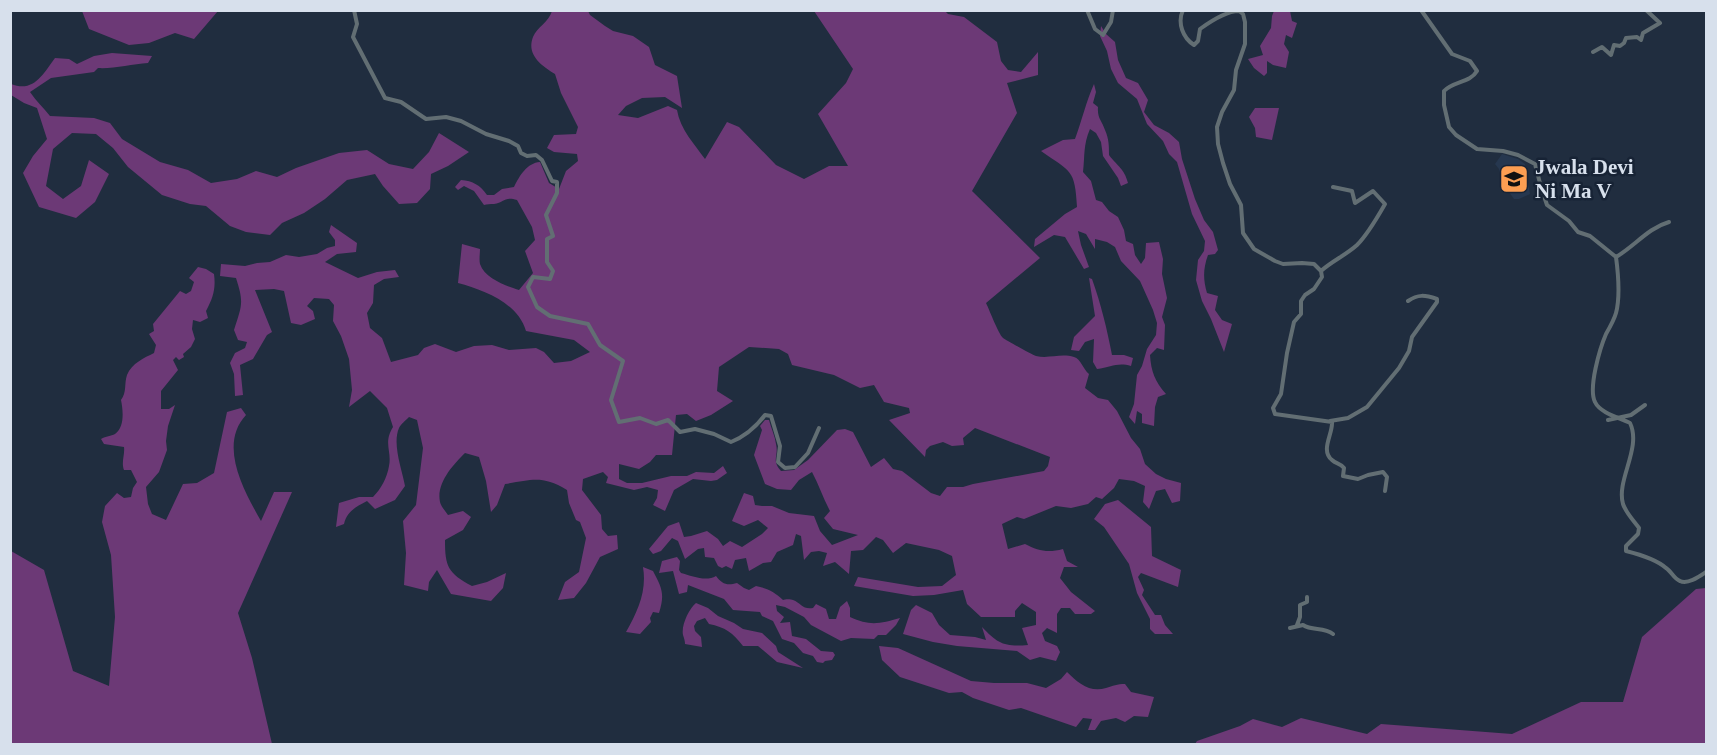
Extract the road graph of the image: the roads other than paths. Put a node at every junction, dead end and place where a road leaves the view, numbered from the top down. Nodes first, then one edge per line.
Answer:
1 (354, 10) edge
2 (1087, 10) edge
3 (1113, 10) edge
4 (1183, 10) edge
5 (1421, 10) edge
6 (1646, 10) edge
7 (1593, 52) dead end
8 (1333, 188) dead end
9 (1669, 222) dead end
10 (1616, 257) junction
11 (1321, 271) junction
12 (1408, 301) dead end
13 (1646, 405) dead end
14 (1619, 417) junction
15 (1608, 420) dead end
16 (1330, 421) junction
17 (819, 428) dead end
18 (1385, 491) dead end
19 (1707, 572) edge
20 (1307, 597) dead end
21 (1297, 625) junction
22 (1290, 628) dead end
23 (1333, 634) dead end

1 - 17 street
2 - 3 street
4 - 11 street
5 - 10 street
6 - 7 street
8 - 11 street
9 - 10 street
10 - 14 street
11 - 16 street
12 - 16 street
13 - 14 street
14 - 15 street
14 - 19 street
16 - 18 street
20 - 21 street
21 - 22 street
21 - 23 street

